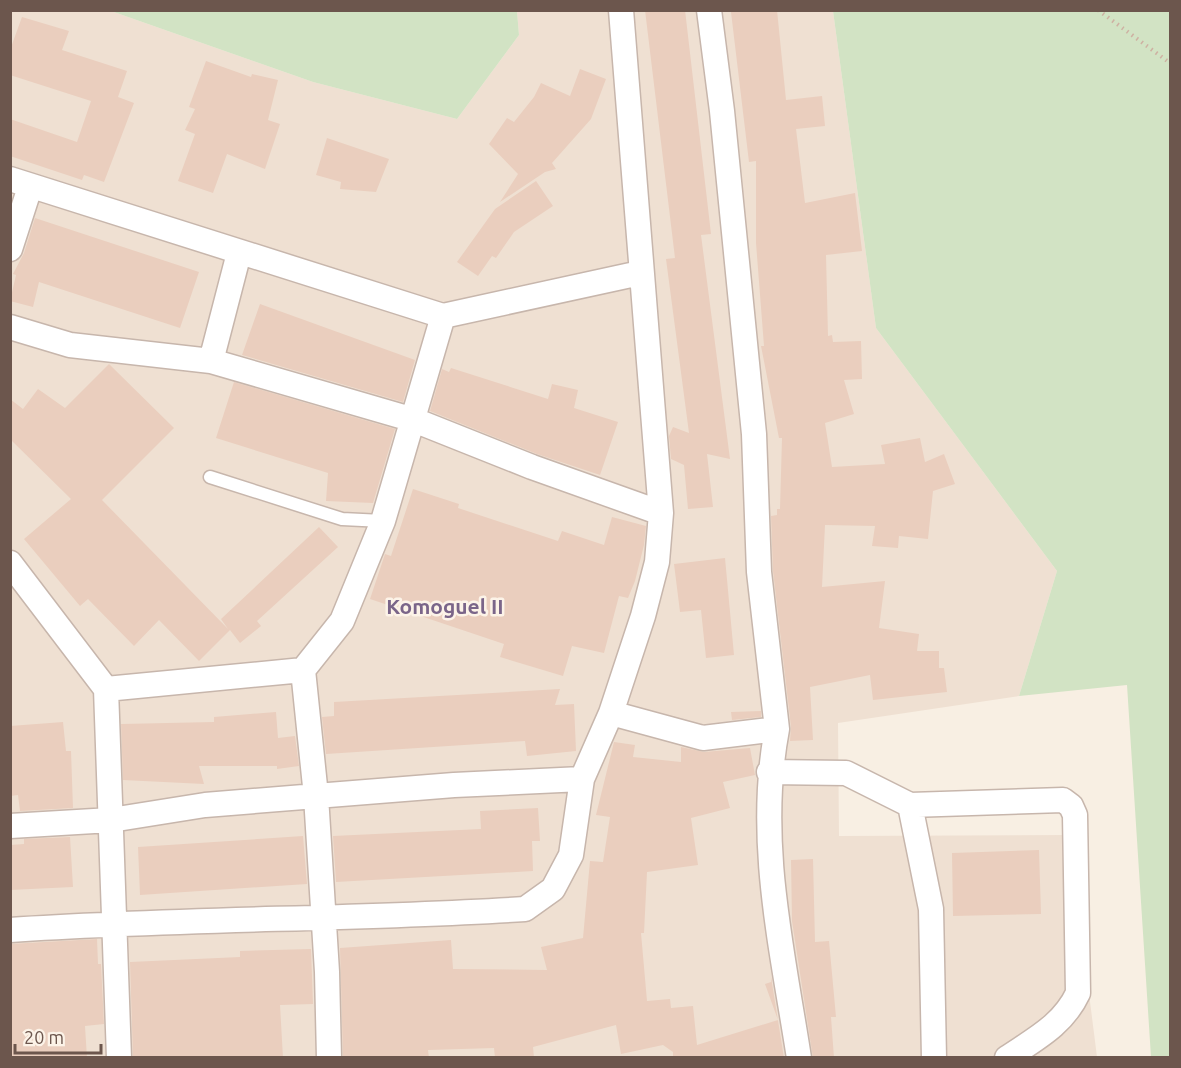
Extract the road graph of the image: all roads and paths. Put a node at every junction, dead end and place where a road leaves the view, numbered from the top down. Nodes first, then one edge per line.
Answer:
1 (621, 10) edge
2 (709, 10) edge
3 (1098, 10) edge
4 (1170, 63) edge
5 (20, 183) edge
6 (10, 249) edge
7 (239, 253) junction
8 (640, 273) junction
9 (443, 316) junction
10 (10, 327) edge
11 (211, 362) junction
12 (414, 420) junction
13 (210, 477) dead end
14 (661, 513) junction
15 (383, 521) junction
16 (10, 563) edge
17 (303, 670) junction
18 (106, 689) junction
19 (611, 713) junction
20 (777, 729) junction
21 (769, 772) junction
22 (582, 779) junction
23 (316, 796) junction
24 (910, 805) junction
25 (111, 820) junction
26 (10, 826) edge
27 (322, 918) junction
28 (114, 923) junction
29 (10, 930) edge
30 (118, 1058) edge
31 (329, 1058) edge
32 (799, 1058) edge
33 (934, 1058) edge
34 (1007, 1058) edge

1 - 8 street
2 - 20 street
3 - 4 path
5 - 6 street
5 - 7 street
7 - 9 street
7 - 11 street
8 - 9 street
8 - 14 street
9 - 12 street
10 - 11 street
11 - 12 street
12 - 14 street
12 - 15 street
13 - 15 lane
14 - 19 street
15 - 17 street
16 - 18 street
17 - 18 street
17 - 23 street
18 - 25 street
19 - 20 street
19 - 22 street
20 - 21 street
21 - 24 street
21 - 32 street
22 - 23 street
22 - 27 street
23 - 25 street
23 - 27 street
24 - 33 street
24 - 34 street
25 - 26 street
25 - 28 street
27 - 28 street
27 - 31 street
28 - 29 street
28 - 30 street

